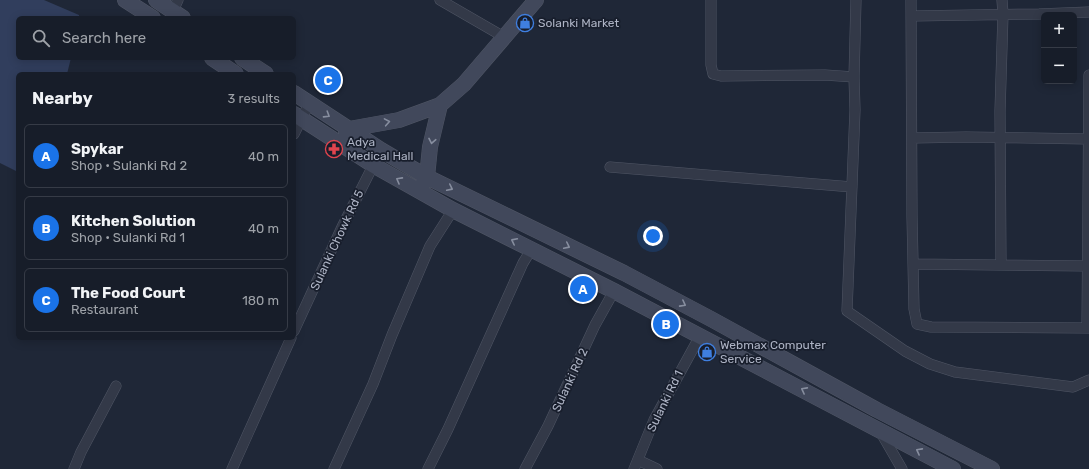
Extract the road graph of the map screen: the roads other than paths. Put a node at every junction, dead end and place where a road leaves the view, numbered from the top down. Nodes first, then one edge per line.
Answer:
1 (125, 0) edge
2 (156, 0) edge
3 (440, 0) edge
4 (536, 0) edge
5 (711, 0) edge
6 (856, 0) edge
7 (911, 0) edge
8 (1002, 0) edge
9 (178, 10) edge
10 (1089, 12) edge
11 (1003, 14) junction
12 (149, 16) edge
13 (912, 16) junction
14 (504, 37) junction
15 (215, 60) edge
16 (245, 60) edge
17 (233, 72) edge
18 (263, 72) edge
19 (1089, 75) edge
20 (854, 77) junction
21 (296, 94) edge
22 (309, 104) junction
23 (440, 105) junction
24 (298, 116) edge
25 (349, 129) junction
26 (912, 138) junction
27 (1000, 138) junction
28 (1088, 139) edge
29 (338, 142) junction
30 (381, 150) junction
31 (373, 165) junction
32 (610, 167) dead end
33 (427, 177) junction
34 (852, 187) junction
35 (419, 191) junction
36 (453, 210) junction
37 (531, 250) junction
38 (914, 264) junction
39 (1001, 265) junction
40 (1088, 266) edge
41 (614, 291) junction
42 (296, 327) edge
43 (1088, 328) edge
44 (700, 336) junction
45 (290, 340) edge
46 (1089, 380) edge
47 (116, 386) dead end
48 (879, 430) junction
49 (636, 464) edge
50 (74, 469) edge
51 (232, 469) edge
52 (334, 469) edge
53 (428, 469) edge
54 (525, 469) edge
55 (657, 469) edge
56 (902, 469) edge
57 (953, 469) edge
58 (992, 469) edge

1 - 12 main road
2 - 9 main road
3 - 14 street
4 - 14 main road
5 - 20 street
6 - 20 street
7 - 13 street
8 - 11 street
10 - 11 street
11 - 13 street
11 - 27 street
13 - 26 street
14 - 23 main road
15 - 17 main road
16 - 18 main road
19 - 28 street
20 - 34 street
21 - 22 main road
22 - 24 street
22 -> 25 main road
25 -> 23 main road
23 -> 33 main road
24 - 29 main road
25 - 29 main road
25 - 30 main road
26 - 27 street
26 - 38 street
27 - 28 street
27 - 39 street
28 - 40 street
29 - 31 main road
30 - 31 street, Sulanki Chowk Rd 5
30 - 33 main road
35 -> 31 main road
31 - 42 street, Sulanki Chowk Rd 5
32 - 34 street
33 - 35 main road
33 -> 58 main road
34 - 46 street
35 - 36 main road
37 -> 36 main road
36 - 52 street
37 - 41 main road
37 - 53 street
38 - 39 street
38 - 43 street
39 - 40 street
40 - 43 street
41 - 44 main road
41 - 54 street, Sulanki Rd 2
48 -> 44 main road
44 - 49 street, Sulanki Rd 1
45 - 51 street
47 - 50 street
48 - 56 street
57 -> 48 main road
49 - 55 street

